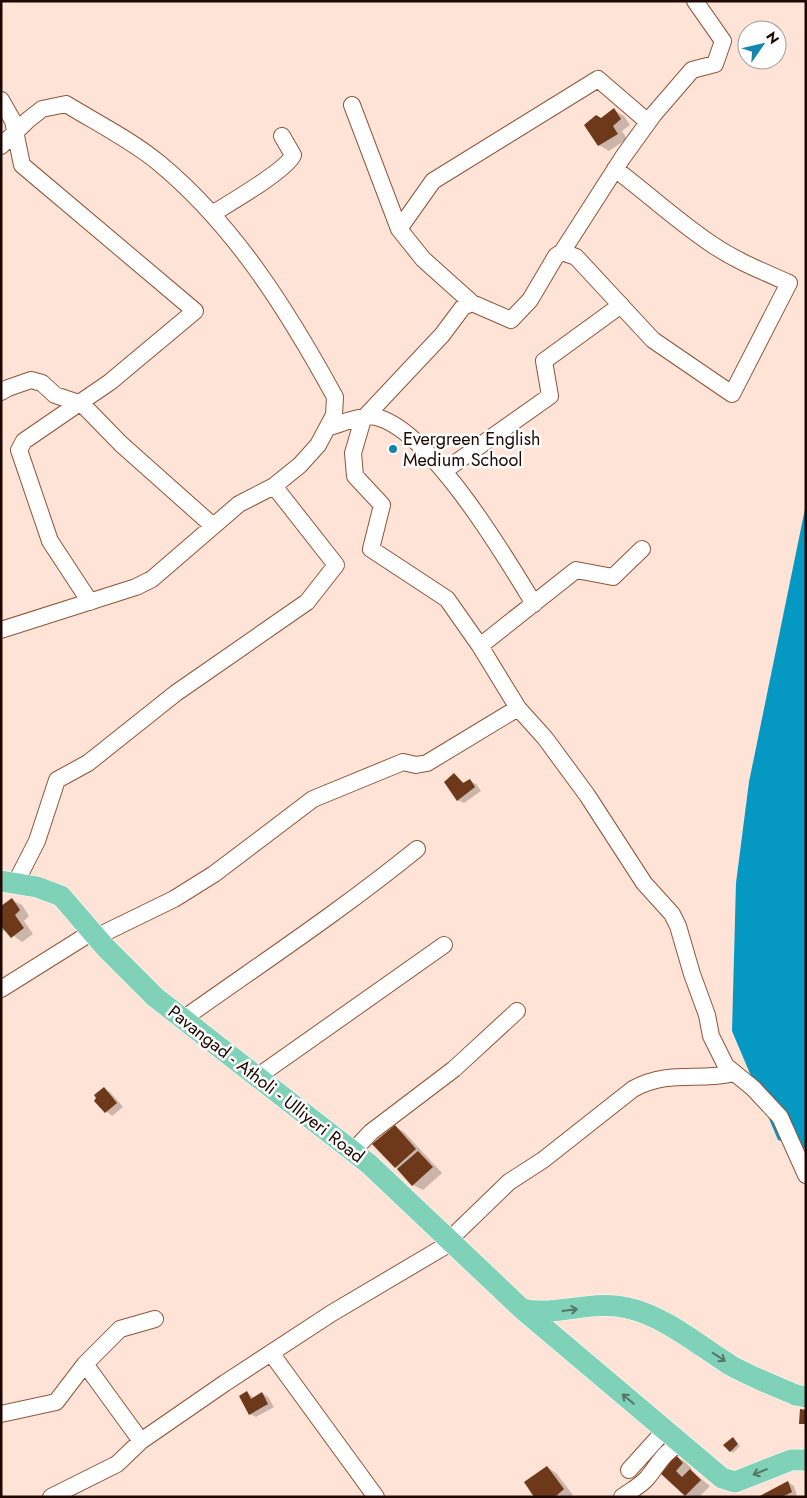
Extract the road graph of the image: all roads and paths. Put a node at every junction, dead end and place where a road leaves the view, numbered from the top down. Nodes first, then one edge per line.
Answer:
1 (695, 1) edge
2 (1, 100) edge
3 (352, 105) dead end
4 (648, 122) junction
5 (16, 133) junction
6 (282, 136) dead end
7 (1, 146) edge
8 (615, 169) junction
9 (212, 214) junction
10 (399, 229) junction
11 (562, 252) junction
12 (472, 303) junction
13 (621, 305) junction
14 (1, 392) edge
15 (80, 403) junction
16 (363, 418) junction
17 (327, 428) junction
18 (444, 471) junction
19 (274, 486) junction
20 (212, 525) junction
21 (642, 549) dead end
22 (90, 602) junction
23 (534, 604) junction
24 (1, 630) edge
25 (480, 646) junction
26 (518, 708) junction
27 (417, 849) dead end
28 (8, 882) edge
29 (94, 934) junction
30 (444, 945) dead end
31 (1, 989) edge
32 (518, 1011) dead end
33 (183, 1019) junction
34 (734, 1073) junction
35 (257, 1077) junction
36 (353, 1151) junction
37 (806, 1175) edge
38 (450, 1241) junction
39 (522, 1309) junction
40 (155, 1319) dead end
41 (271, 1353) junction
42 (85, 1364) junction
43 (806, 1397) edge
44 (1, 1414) edge
45 (665, 1430) junction
46 (141, 1442) junction
47 (682, 1444) junction
48 (806, 1460) edge
49 (629, 1470) dead end
50 (737, 1489) edge
51 (51, 1497) edge
52 (376, 1497) edge
53 (622, 1497) edge

1 - 4 street
2 - 5 street
3 - 10 street
4 - 8 street
4 - 10 street
5 - 7 street
5 - 9 street
5 - 15 street
6 - 9 street
8 - 11 street
8 - 13 street
9 - 17 street
10 - 12 street
11 - 12 street
11 - 13 street
12 - 16 street
13 - 18 street
14 - 15 street
15 - 20 street
15 - 22 street
16 - 17 street
16 - 18 street
16 - 25 street
17 - 19 street
18 - 23 street
19 - 20 street
19 - 28 street
20 - 22 street
21 - 23 street
22 - 24 street
23 - 25 street
25 - 26 street
26 - 29 street
26 - 34 street
27 - 33 street
28 - 29 main road, Pavangad - Atholi - Ulliyeri Road
29 - 31 street
29 - 33 main road, Pavangad - Atholi - Ulliyeri Road
30 - 35 street
32 - 36 street
33 - 35 main road, Pavangad - Atholi - Ulliyeri Road
34 - 37 street
34 - 38 street
35 - 36 main road, Pavangad - Atholi - Ulliyeri Road
36 - 38 main road, Pavangad - Atholi - Ulliyeri Road
38 - 39 main road, Pavangad - Atholi - Ulliyeri Road
38 - 41 street
39 -> 43 main road
45 -> 39 main road, Pavangad - Atholi - Ulliyeri Road
40 - 42 street
41 - 46 street
41 - 52 street
42 - 44 street
42 - 46 street
45 - 47 main road, Pavangad - Atholi - Ulliyeri Road
45 - 49 street
46 - 51 street
47 - 50 main road, Pavangad - Atholi - Ulliyeri Road
47 - 53 street
48 -> 50 main road, Pavangad - Atholi - Ulliyeri Road

